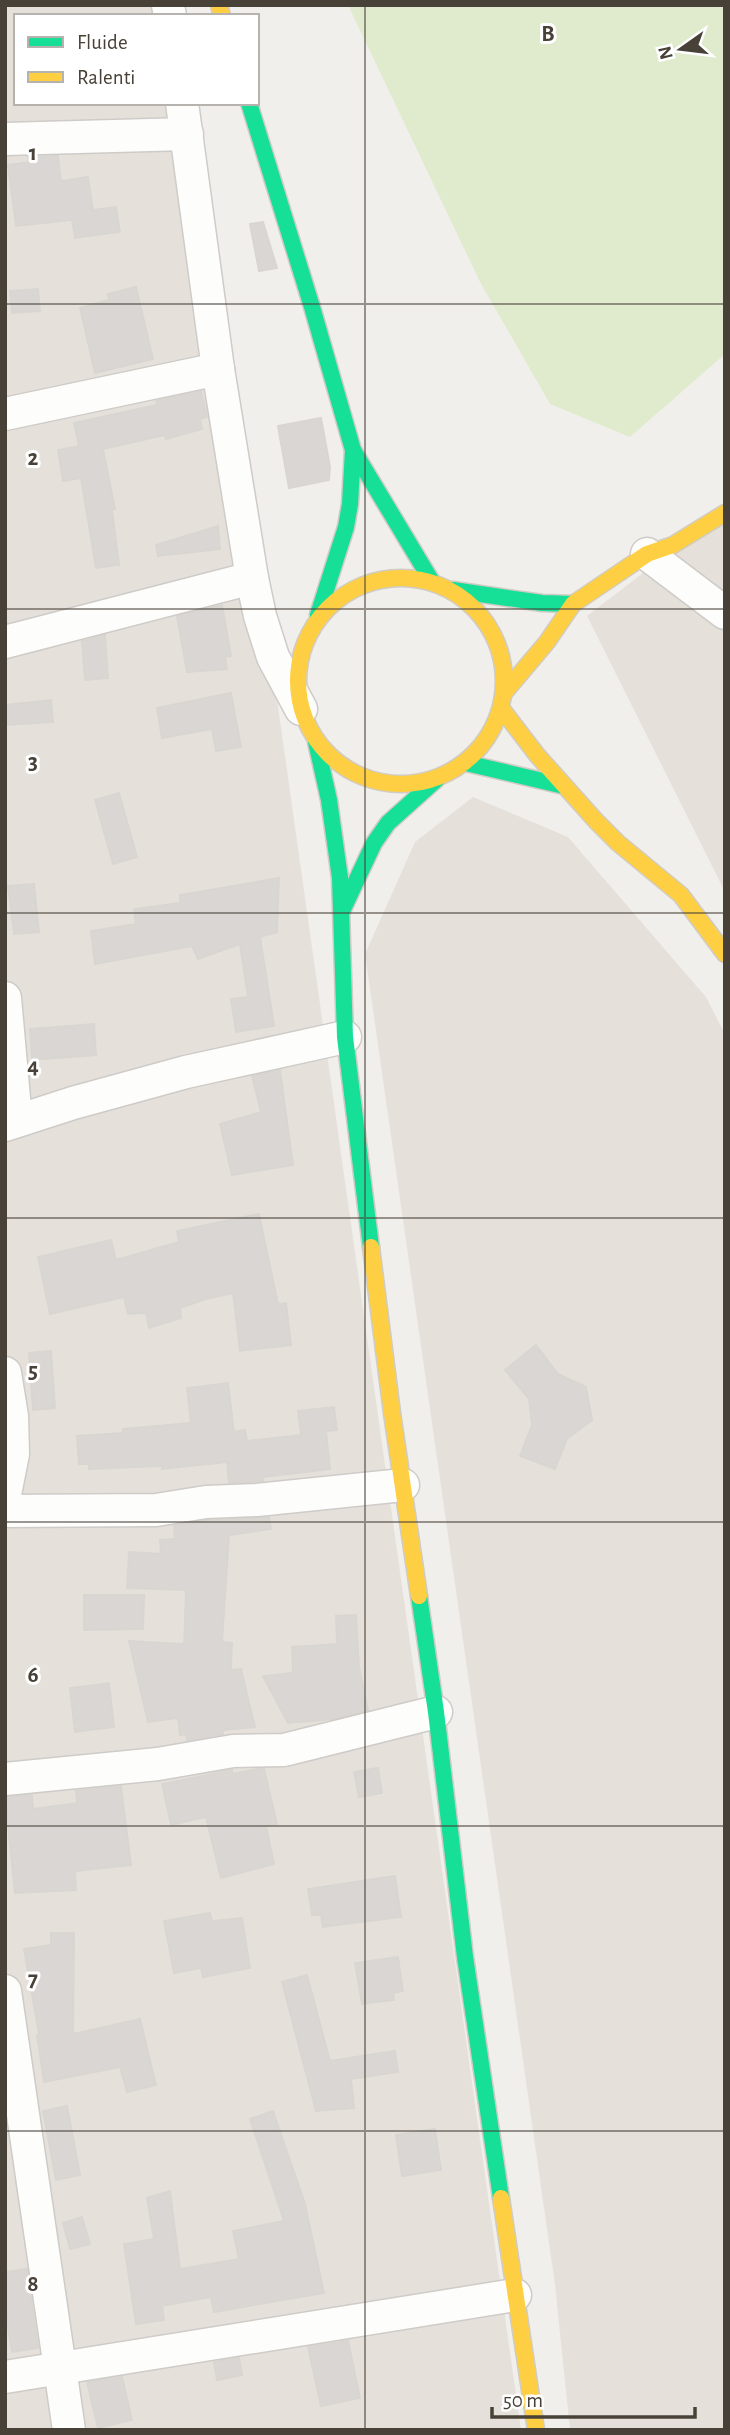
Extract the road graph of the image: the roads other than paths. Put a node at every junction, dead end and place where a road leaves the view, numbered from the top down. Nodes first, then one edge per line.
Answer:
1 (250, 105) edge
2 (185, 118) edge
3 (5, 139) edge
4 (218, 369) junction
5 (5, 414) edge
6 (352, 450) junction
7 (725, 513) edge
8 (648, 554) junction
9 (252, 578) junction
10 (431, 580) junction
11 (453, 590) junction
12 (573, 604) junction
13 (725, 613) edge
14 (316, 620) junction
15 (5, 642) edge
16 (503, 700) junction
17 (301, 709) junction
18 (316, 742) junction
19 (466, 763) junction
20 (437, 779) junction
21 (564, 786) junction
22 (342, 911) junction
23 (725, 954) edge
24 (5, 998) edge
25 (345, 1037) junction
26 (11, 1123) edge
27 (5, 1373) edge
28 (9, 1417) edge
29 (403, 1485) junction
30 (5, 1494) edge
31 (5, 1511) edge
32 (436, 1712) junction
33 (5, 1779) edge
34 (5, 1991) edge
35 (516, 2295) junction
36 (59, 2366) junction
37 (5, 2377) edge
38 (69, 2430) edge
39 (536, 2430) edge

1 - 6 main road
2 - 3 street
2 - 4 street
4 - 5 street
4 - 9 street
6 - 10 main road
6 - 14 main road
7 - 8 main road
8 - 12 main road
8 - 13 street
9 - 15 street
9 - 17 street
10 - 11 main road
10 - 14 main road
11 - 12 main road
11 - 16 main road
12 - 16 main road
14 - 17 main road
16 - 19 main road
16 - 21 main road
17 - 18 main road
18 - 20 main road
18 - 22 main road
19 - 20 main road
19 - 21 main road
20 - 22 main road
21 - 23 main road
22 - 25 main road
24 - 26 street
25 - 26 street
25 - 29 main road
27 - 28 street
28 - 30 street
29 - 31 street
29 - 32 main road
32 - 33 street
32 - 35 main road
34 - 36 street
35 - 36 street
35 - 39 main road
36 - 37 street
36 - 38 street

